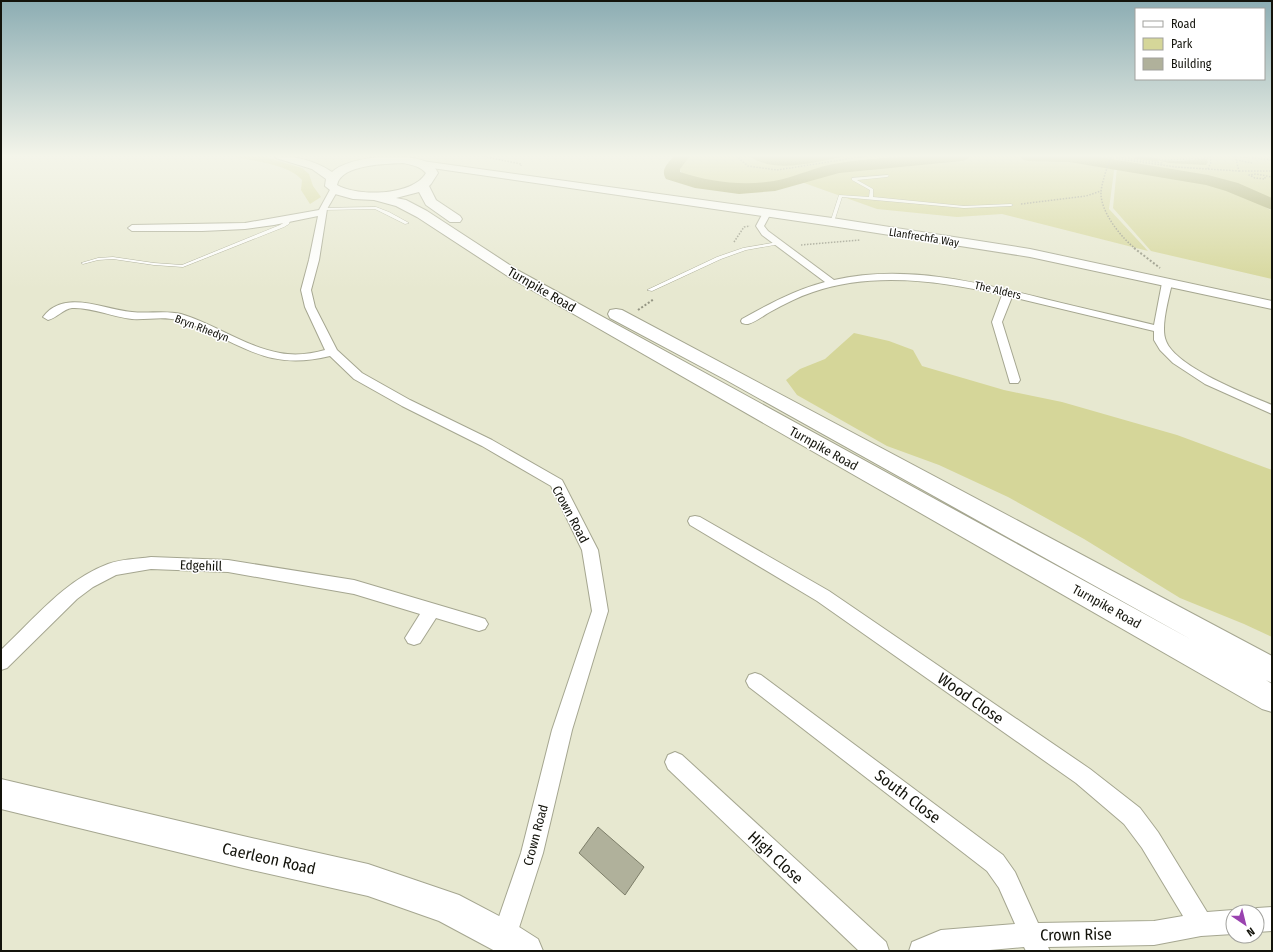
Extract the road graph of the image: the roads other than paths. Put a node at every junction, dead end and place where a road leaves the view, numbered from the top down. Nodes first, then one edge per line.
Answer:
1 (327, 200) edge
2 (391, 200) edge
3 (430, 200) edge
4 (679, 200) edge
5 (839, 200) edge
6 (894, 200) edge
7 (1011, 205) road end
8 (323, 211) junction
9 (767, 213) junction
10 (288, 220) junction
11 (161, 221) dead end
12 (832, 222) junction
13 (407, 223) dead end
14 (132, 228) dead end
15 (151, 228) junction
16 (778, 243) junction
17 (83, 264) dead end
18 (1167, 282) junction
19 (833, 284) junction
20 (650, 290) dead end
21 (1008, 292) junction
22 (1272, 305) edge
23 (48, 317) dead end
24 (746, 321) dead end
25 (1159, 329) junction
26 (332, 352) junction
27 (1014, 380) dead end
28 (1272, 410) edge
29 (695, 521) dead end
30 (432, 610) junction
31 (478, 624) dead end
32 (414, 638) dead end
33 (1, 662) edge
34 (1272, 670) edge
35 (755, 681) dead end
36 (1272, 699) edge
37 (675, 762) dead end
38 (1, 794) edge
39 (1225, 922) edge
40 (1201, 924) junction
41 (1035, 943) edge
42 (515, 944) edge
43 (878, 951) edge
44 (921, 951) edge

1 - 8 street, Crown Road
2 - 36 highway, Turnpike Road
3 - 34 highway, Turnpike Road
4 - 9 street, Llanfrechfa Way
5 - 12 lane
6 - 7 lane
8 - 10 street
8 - 13 lane
8 - 26 street, Crown Road
9 - 12 street, Llanfrechfa Way
9 - 16 street
10 - 15 street
10 - 17 lane
11 - 15 street
12 - 18 street, Llanfrechfa Way
14 - 15 street
16 - 19 street
16 - 20 lane
18 - 22 street, Llanfrechfa Way
18 - 25 street
19 - 21 street, The Alders
19 - 24 street, The Alders
21 - 25 street, The Alders
21 - 27 street
23 - 26 street, Bryn Rhedyn
25 - 28 street
26 - 42 street, Crown Road
29 - 40 street, Wood Close
30 - 31 street, Edgehill
30 - 32 street
30 - 33 street, Edgehill
35 - 41 street, South Close
37 - 43 street, High Close
38 - 42 street, Caerleon Road
39 - 40 street, Crown Rise
40 - 41 street, Crown Rise
41 - 44 street, Crown Rise

